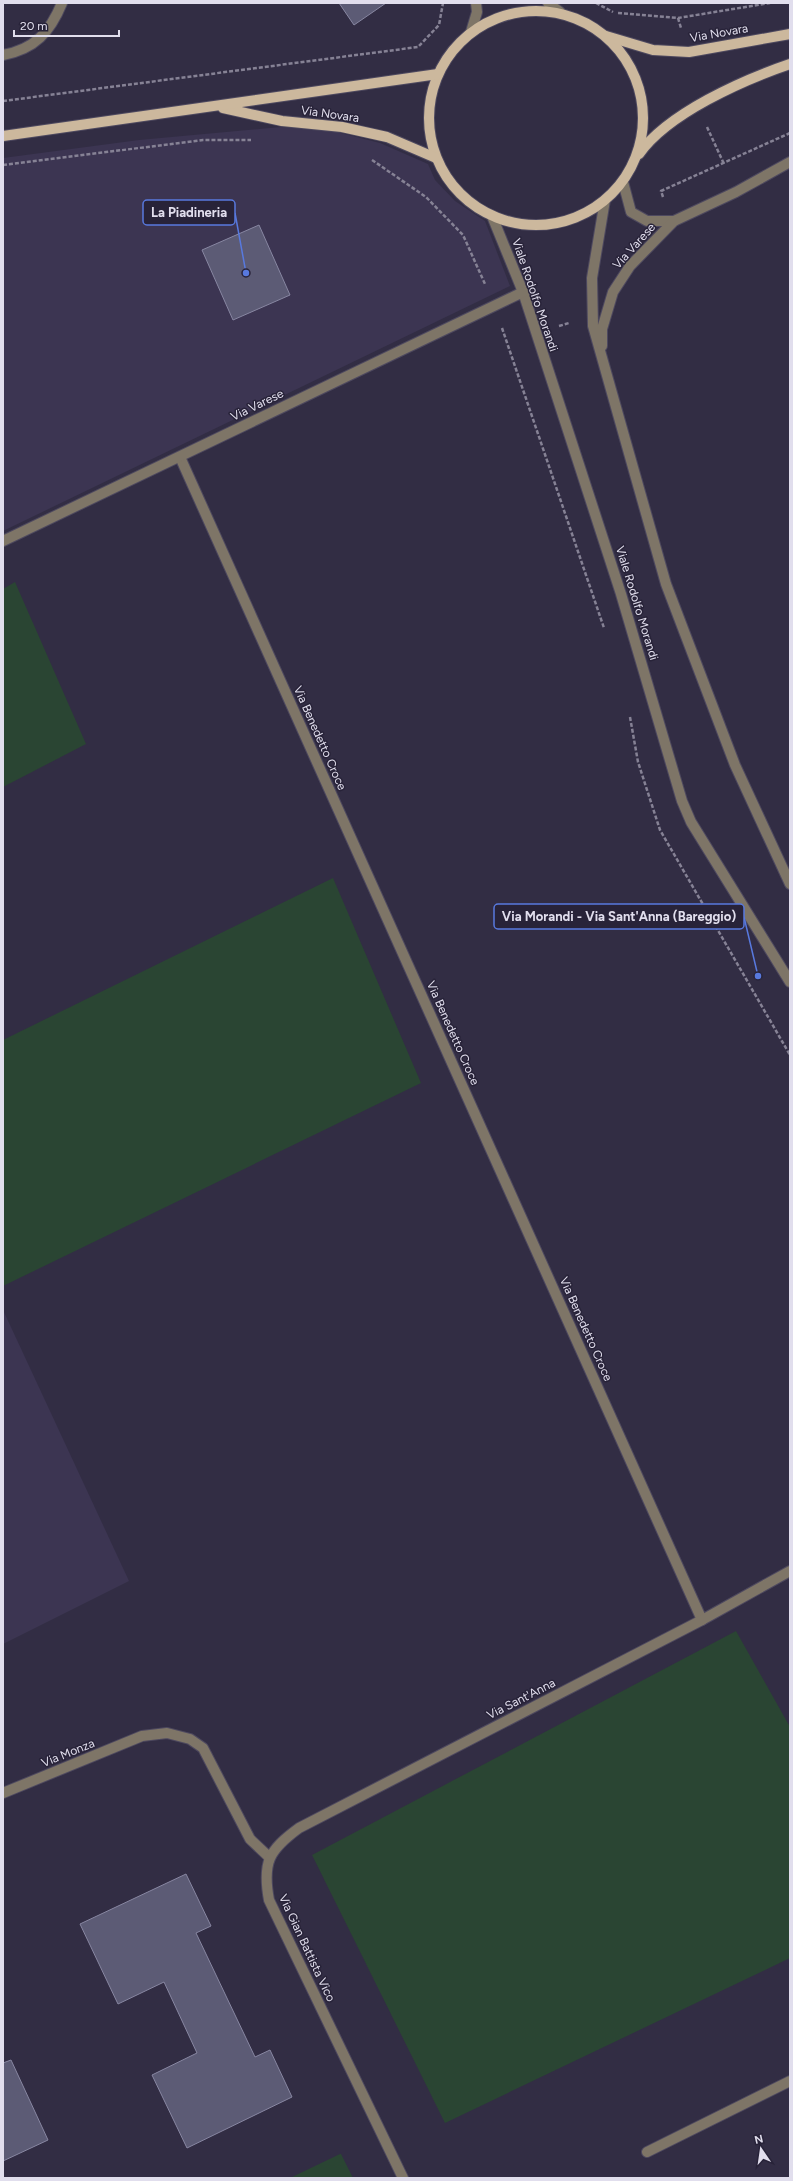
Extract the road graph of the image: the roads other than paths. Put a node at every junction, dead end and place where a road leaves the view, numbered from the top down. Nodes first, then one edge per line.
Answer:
1 (62, 3) edge
2 (476, 3) edge
3 (548, 3) edge
4 (560, 12) junction
5 (471, 32) junction
6 (790, 34) edge
7 (606, 36) junction
8 (3, 55) edge
9 (790, 64) edge
10 (438, 74) junction
11 (217, 106) junction
12 (3, 136) edge
13 (436, 158) junction
14 (636, 159) junction
15 (790, 162) edge
16 (623, 182) junction
17 (605, 200) junction
18 (492, 216) junction
19 (674, 221) junction
20 (522, 292) junction
21 (602, 359) junction
22 (180, 457) junction
23 (3, 541) edge
24 (790, 884) edge
25 (790, 982) edge
26 (790, 1571) edge
27 (702, 1620) junction
28 (3, 1793) edge
29 (269, 1857) junction
30 (790, 2081) edge
31 (647, 2152) dead end
32 (403, 2178) edge

1 - 8 street
2 - 5 street
3 - 4 street
4 - 5 main road
4 - 7 main road
5 - 10 main road
6 - 7 main road, Via Novara
7 - 14 main road
9 - 14 main road
10 - 11 main road, Via Novara
10 - 13 main road
11 - 12 main road, Via Novara
11 - 13 main road, Via Novara
13 - 18 main road
14 - 16 main road
15 - 19 street, Via Varese
16 - 17 main road
16 - 19 street, Via Varese
17 - 18 main road
17 - 21 street
18 - 20 street, Viale Rodolfo Morandi
19 - 21 street, Via Varese
20 - 22 street, Via Varese
20 - 25 street, Viale Rodolfo Morandi
21 - 24 street
22 - 23 street, Via Varese
22 - 27 street, Via Benedetto Croce
26 - 27 street, Via Sant'Anna
27 - 29 street, Via Sant'Anna
28 - 29 street, Via Monza
29 - 32 street, Via Gian Battista Vico
30 - 31 street

